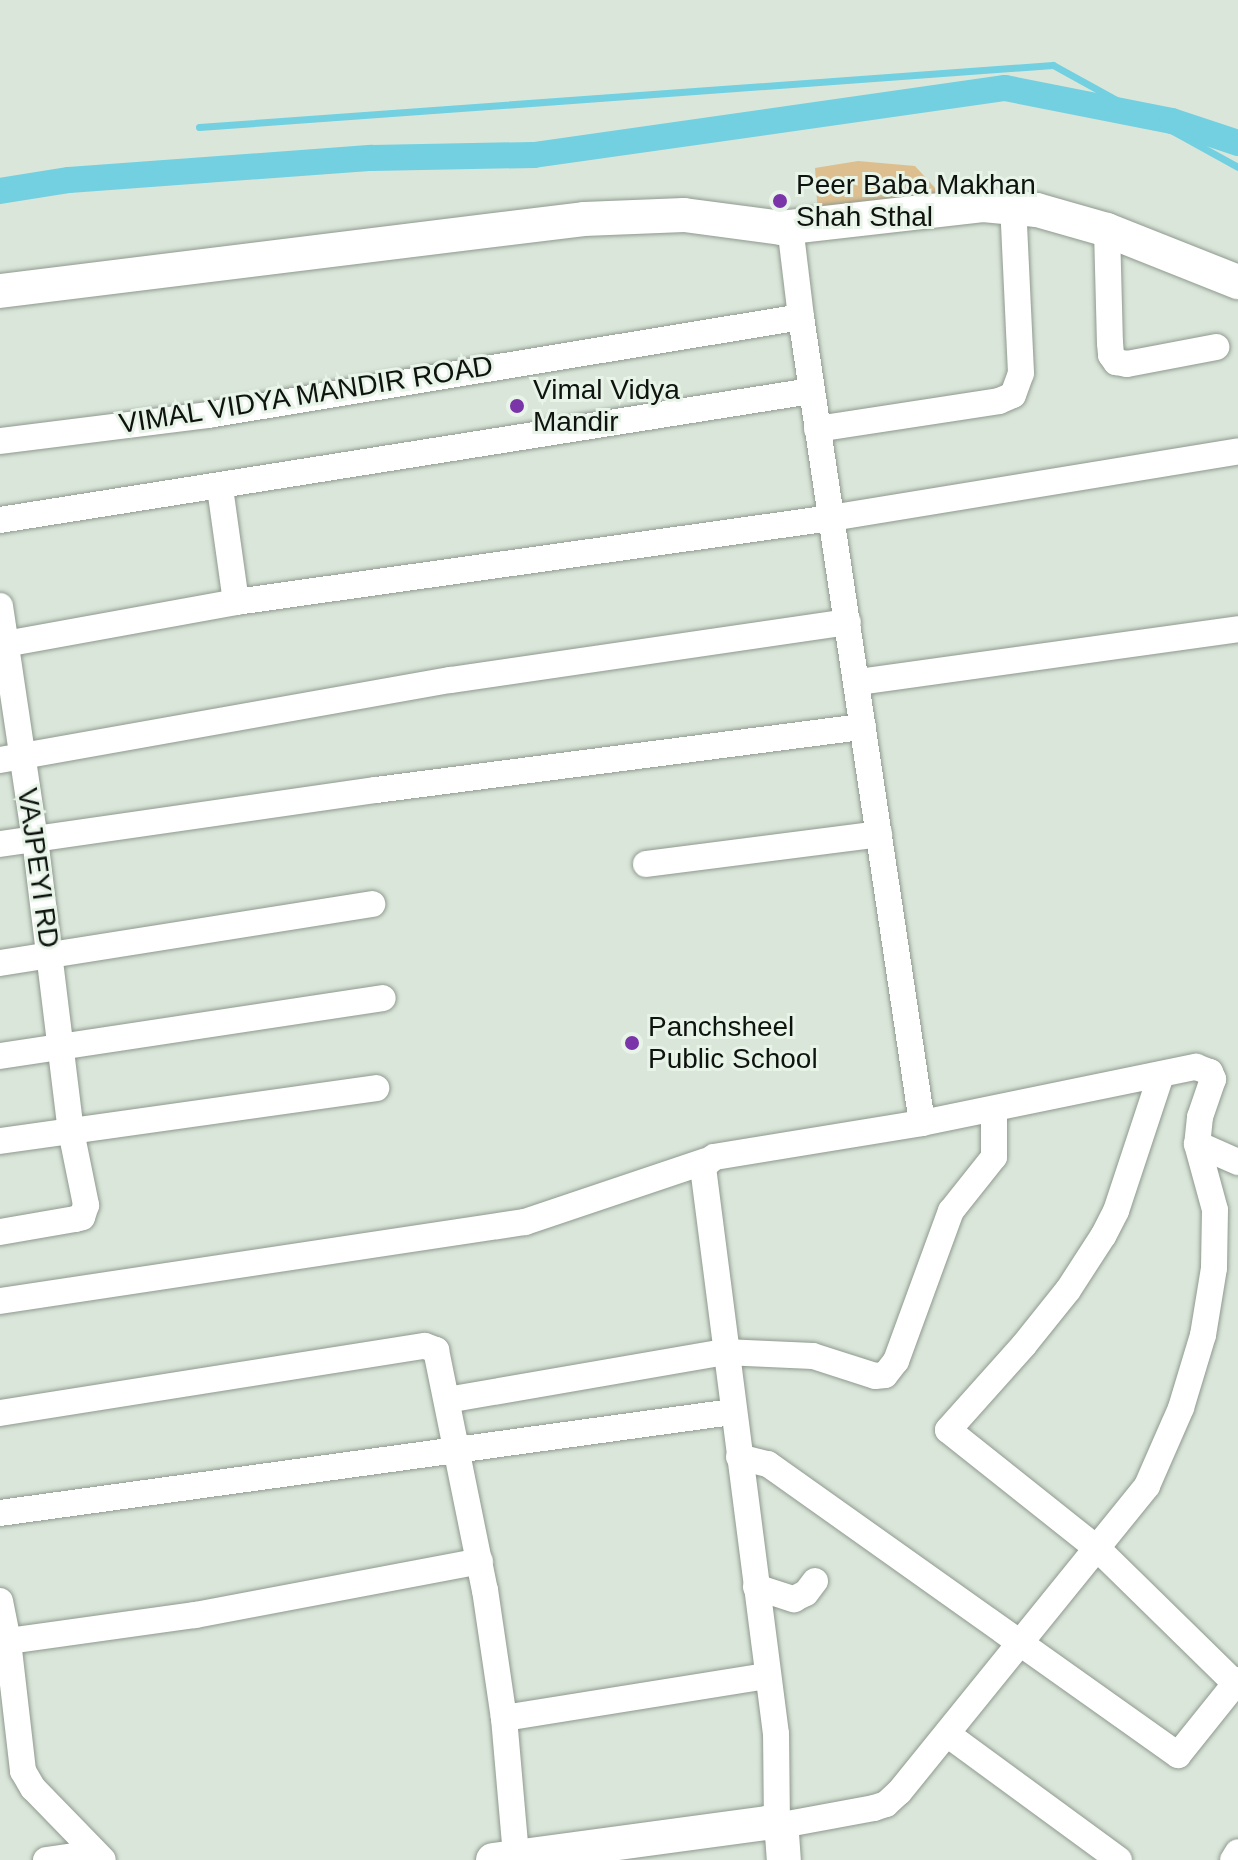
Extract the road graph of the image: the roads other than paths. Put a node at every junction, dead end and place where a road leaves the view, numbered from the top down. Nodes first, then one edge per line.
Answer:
1 (1013, 206) junction
2 (790, 226) junction
3 (1107, 230) junction
4 (1238, 282) edge
5 (0, 291) edge
6 (801, 317) junction
7 (1216, 347) dead end
8 (811, 391) junction
9 (817, 429) junction
10 (0, 441) edge
11 (1238, 451) edge
12 (220, 488) junction
13 (831, 518) junction
14 (0, 520) edge
15 (236, 602) junction
16 (0, 606) edge
17 (848, 622) junction
18 (1238, 629) edge
19 (3, 644) edge
20 (858, 682) junction
21 (863, 727) junction
22 (11, 758) edge
23 (879, 834) junction
24 (35, 839) junction
25 (0, 844) edge
26 (646, 864) dead end
27 (372, 904) dead end
28 (49, 954) junction
29 (0, 963) edge
30 (383, 998) dead end
31 (60, 1045) junction
32 (0, 1056) edge
33 (1161, 1075) junction
34 (376, 1088) dead end
35 (994, 1109) junction
36 (922, 1123) junction
37 (71, 1131) junction
38 (0, 1141) edge
39 (1197, 1144) junction
40 (706, 1161) junction
41 (1238, 1162) edge
42 (0, 1232) edge
43 (0, 1301) edge
44 (724, 1352) junction
45 (447, 1400) junction
46 (732, 1412) junction
47 (0, 1413) edge
48 (456, 1449) junction
49 (739, 1457) junction
50 (0, 1513) edge
51 (1099, 1550) junction
52 (480, 1561) junction
53 (815, 1581) dead end
54 (756, 1587) junction
55 (0, 1601) edge
56 (8, 1641) junction
57 (1021, 1645) junction
58 (767, 1676) junction
59 (1237, 1683) edge
60 (7, 1698) edge
61 (504, 1718) junction
62 (947, 1734) junction
63 (11, 1773) edge
64 (777, 1826) junction
65 (1238, 1852) edge
66 (99, 1856) edge
67 (505, 1858) edge
68 (46, 1860) edge
69 (784, 1860) edge
70 (1119, 1860) edge
71 (1233, 1860) edge

1 - 2 street
1 - 3 street
1 - 9 street
2 - 5 street
2 - 6 street
3 - 4 street
3 - 7 street
6 - 8 street
6 - 10 street, VIMAL VIDYA MANDIR ROAD
8 - 9 street
8 - 12 street
9 - 13 street
11 - 13 street
12 - 14 street
12 - 15 street
13 - 15 street
13 - 17 street
15 - 19 street
16 - 19 street, VAJPEYI RD
17 - 20 street
17 - 22 street
18 - 20 street
19 - 22 street, VAJPEYI RD
20 - 21 street
21 - 23 street
21 - 24 street
22 - 24 street, VAJPEYI RD
23 - 26 street
23 - 36 street
24 - 25 street
24 - 28 street, VAJPEYI RD
27 - 28 street
28 - 29 street
28 - 31 street, VAJPEYI RD
30 - 31 street
31 - 32 street
31 - 37 street, VAJPEYI RD
33 - 35 street
33 - 39 street
33 - 51 street
34 - 37 street
35 - 36 street
35 - 44 street
36 - 40 street
37 - 38 street
37 - 42 street, VAJPEYI RD
39 - 41 street
39 - 51 street
40 - 43 street
40 - 44 street
44 - 45 street
44 - 46 street
45 - 47 street
45 - 48 street
46 - 48 street
46 - 49 street
48 - 50 street
48 - 52 street
49 - 54 street
49 - 57 street
51 - 57 street
51 - 59 street
52 - 56 street
52 - 61 street
53 - 54 street
54 - 58 street
55 - 56 street
56 - 60 street
57 - 59 street
57 - 62 street
58 - 61 street
58 - 64 street
60 - 63 street
61 - 67 street
62 - 64 street
62 - 70 street
63 - 66 street
64 - 67 street
64 - 69 street
65 - 71 street
66 - 68 street

